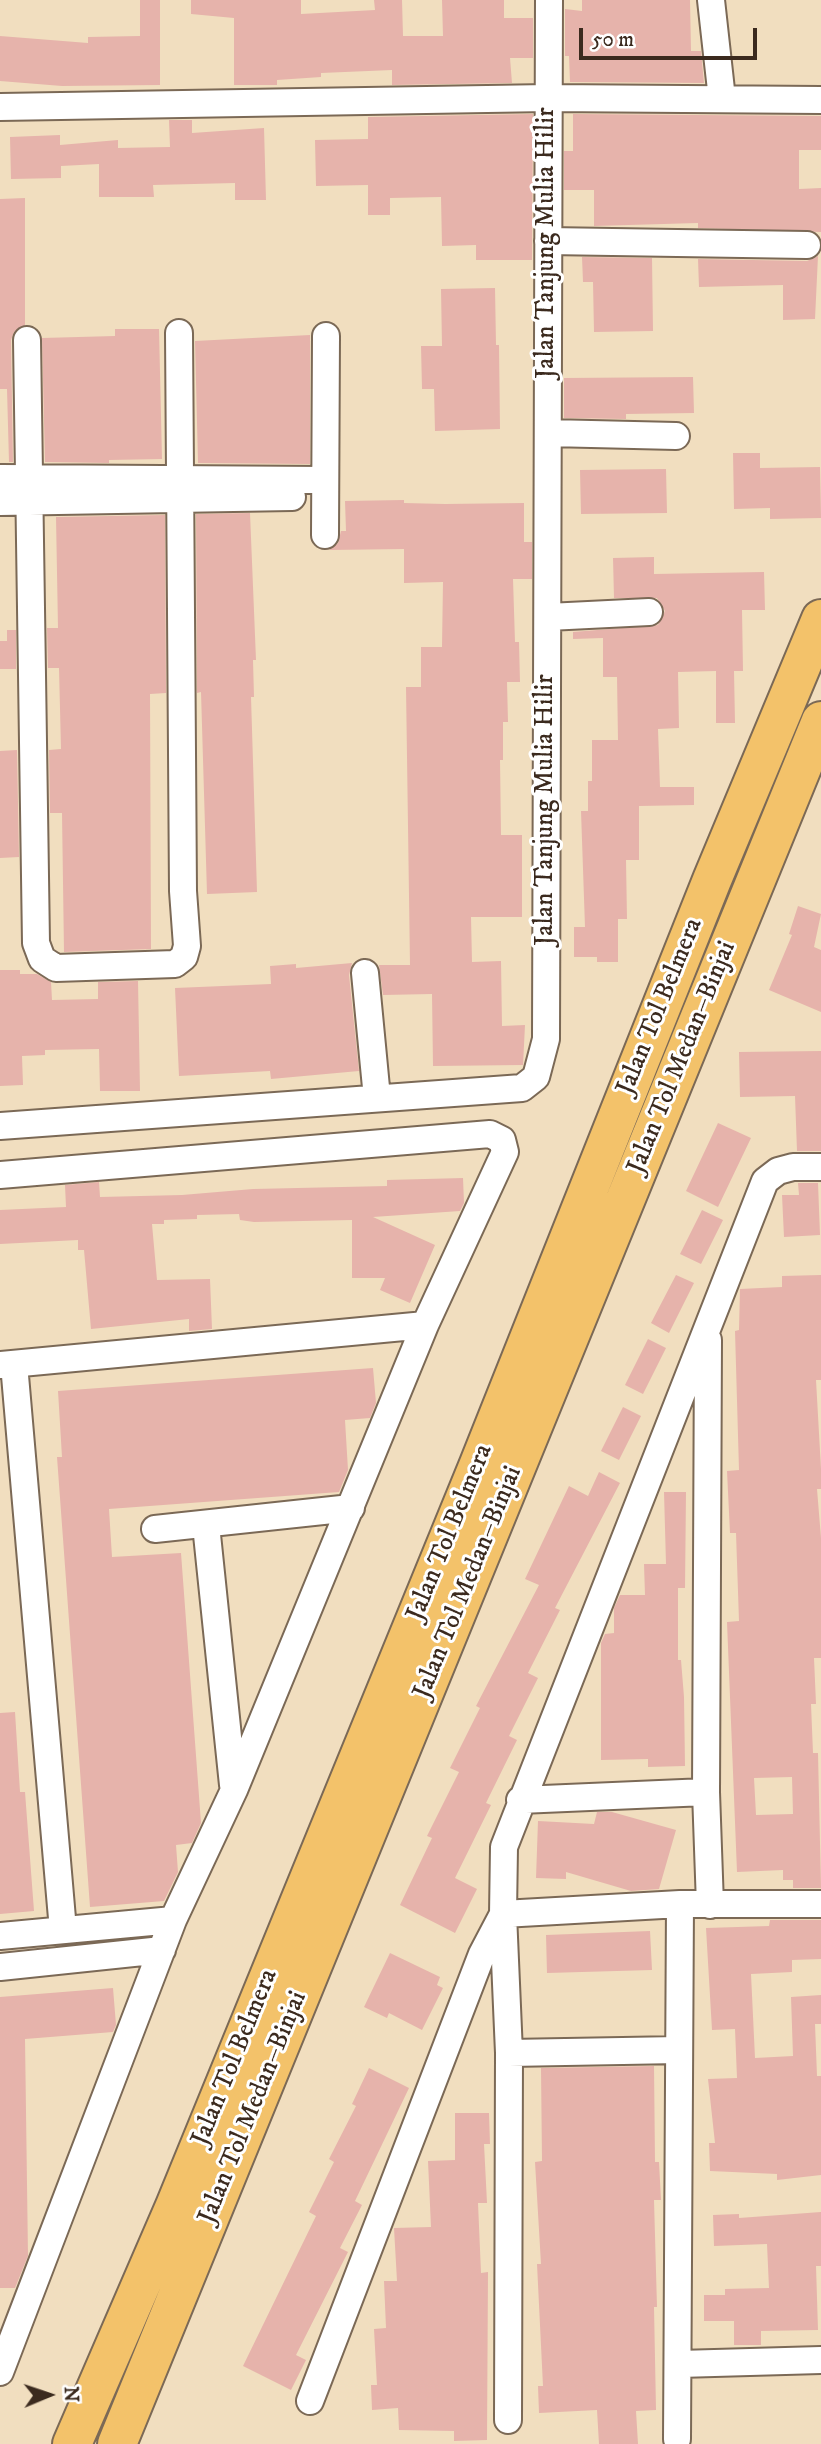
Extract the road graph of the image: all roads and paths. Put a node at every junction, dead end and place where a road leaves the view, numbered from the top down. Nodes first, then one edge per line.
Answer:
1 (549, 0) edge
2 (711, 0) edge
3 (548, 98) junction
4 (722, 99) junction
5 (821, 100) edge
6 (0, 107) edge
7 (548, 241) junction
8 (807, 245) dead end
9 (180, 333) dead end
10 (326, 336) dead end
11 (27, 340) dead end
12 (549, 433) junction
13 (676, 436) dead end
14 (0, 478) edge
15 (325, 488) junction
16 (30, 490) junction
17 (180, 490) junction
18 (0, 502) edge
19 (325, 535) dead end
20 (649, 612) dead end
21 (548, 617) junction
22 (821, 619) edge
23 (821, 722) edge
24 (365, 973) dead end
25 (377, 1098) junction
26 (0, 1126) edge
27 (821, 1167) edge
28 (0, 1175) edge
29 (425, 1325) junction
30 (708, 1326) junction
31 (7, 1365) edge
32 (351, 1508) junction
33 (206, 1525) junction
34 (155, 1529) dead end
35 (234, 1790) junction
36 (706, 1792) junction
37 (520, 1800) junction
38 (680, 1904) junction
39 (821, 1904) edge
40 (710, 1905) junction
41 (503, 1914) junction
42 (173, 1920) junction
43 (63, 1930) junction
44 (0, 1936) edge
45 (162, 1950) junction
46 (0, 1966) edge
47 (679, 2050) junction
48 (509, 2053) junction
49 (821, 2360) edge
50 (679, 2364) junction
51 (0, 2372) edge
52 (310, 2401) dead end
53 (508, 2420) dead end
54 (677, 2439) dead end
55 (72, 2444) edge
56 (117, 2444) edge

1 - 3 street, Jalan Tanjung Mulia Hilir
2 - 4 street
3 - 4 street
3 - 6 street
3 - 7 street, Jalan Tanjung Mulia Hilir
4 - 5 street
7 - 8 street
7 - 12 street, Jalan Tanjung Mulia Hilir
9 - 17 street
10 - 15 street
11 - 16 street
12 - 13 street
12 - 21 street, Jalan Tanjung Mulia Hilir
14 - 16 street
15 - 17 street
15 - 19 street
16 - 17 street
16 - 17 street
16 - 18 street
20 - 21 street
21 - 25 street, Jalan Tanjung Mulia Hilir
22 - 55 highway, Jalan Tol Belmera
23 - 56 highway, Jalan Tol Medan–Binjai
24 - 25 street
25 - 26 street, Jalan Tanjung Mulia Hilir
27 - 30 street
28 - 29 street
29 - 31 street
29 - 32 street
30 - 36 street
30 - 37 street
31 - 43 street
32 - 33 street
32 - 35 street
33 - 34 street
33 - 35 street
35 - 42 street
36 - 37 street
36 - 40 street
37 - 41 street
38 - 40 street
38 - 41 street
38 - 47 street
39 - 40 street
41 - 48 street
41 - 52 street
42 - 43 street
42 - 45 street
43 - 44 street
45 - 46 street
45 - 51 street
47 - 48 street
47 - 50 street
48 - 53 street
49 - 50 street
50 - 54 street

